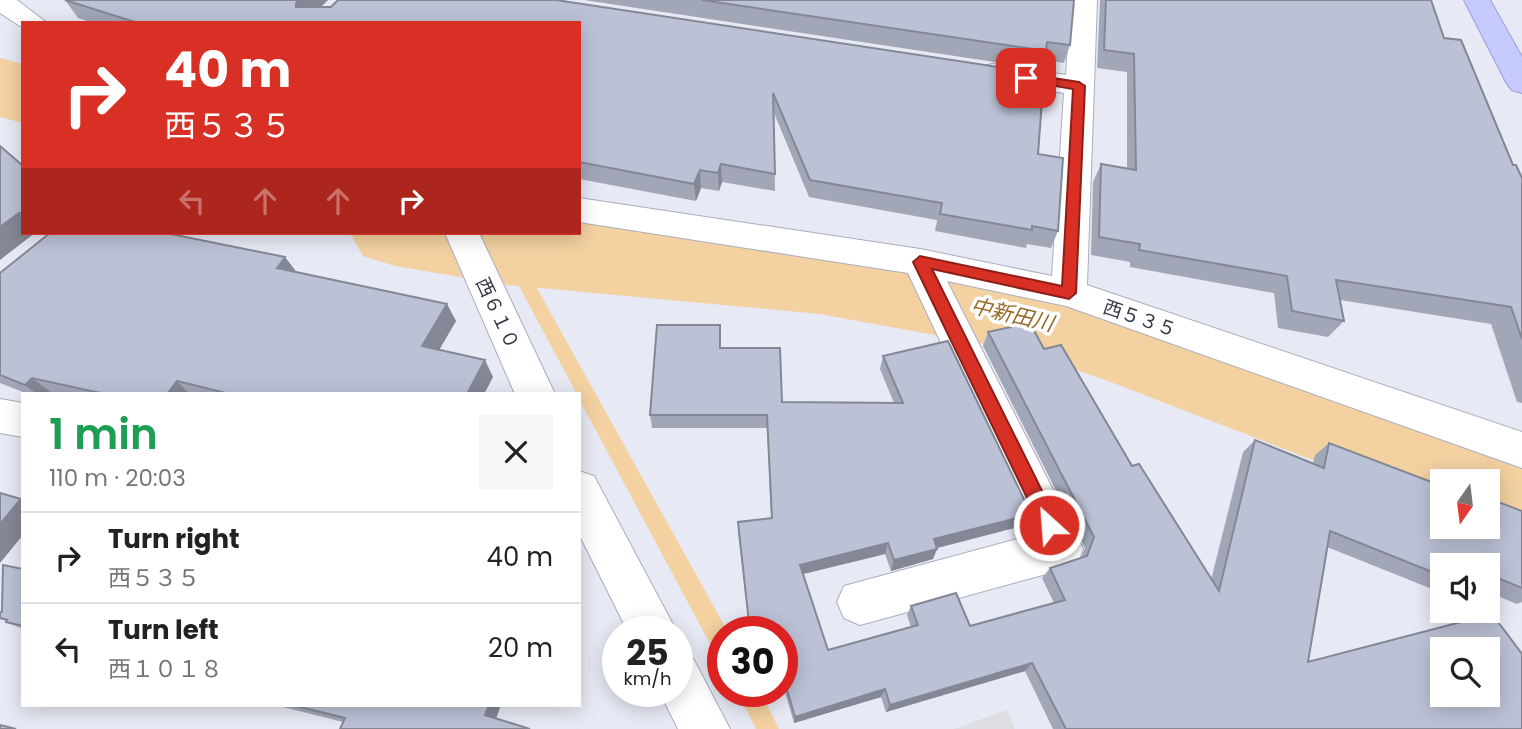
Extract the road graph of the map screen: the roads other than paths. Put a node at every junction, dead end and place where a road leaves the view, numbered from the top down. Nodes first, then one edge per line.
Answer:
1 (1084, 0) edge
2 (1477, 0) edge
3 (0, 1) edge
4 (31, 21) edge
5 (969, 69) edge
6 (1522, 84) edge
7 (1079, 86) junction
8 (581, 210) edge
9 (463, 235) edge
10 (920, 262) junction
11 (1069, 293) junction
12 (534, 392) edge
13 (0, 416) edge
14 (21, 421) edge
15 (1522, 450) edge
16 (584, 510) edge
17 (860, 602) dead end
18 (644, 616) edge
19 (693, 707) edge
20 (705, 729) edge

1 - 7 street
2 - 6 street
3 - 4 street
5 - 7 street
7 - 11 street
8 - 10 street, 西５３５
9 - 12 street, 西６１０
10 - 11 street, 西５３５
10 - 17 street
11 - 15 street, 西５３５
13 - 14 street
16 - 18 street
19 - 20 street

